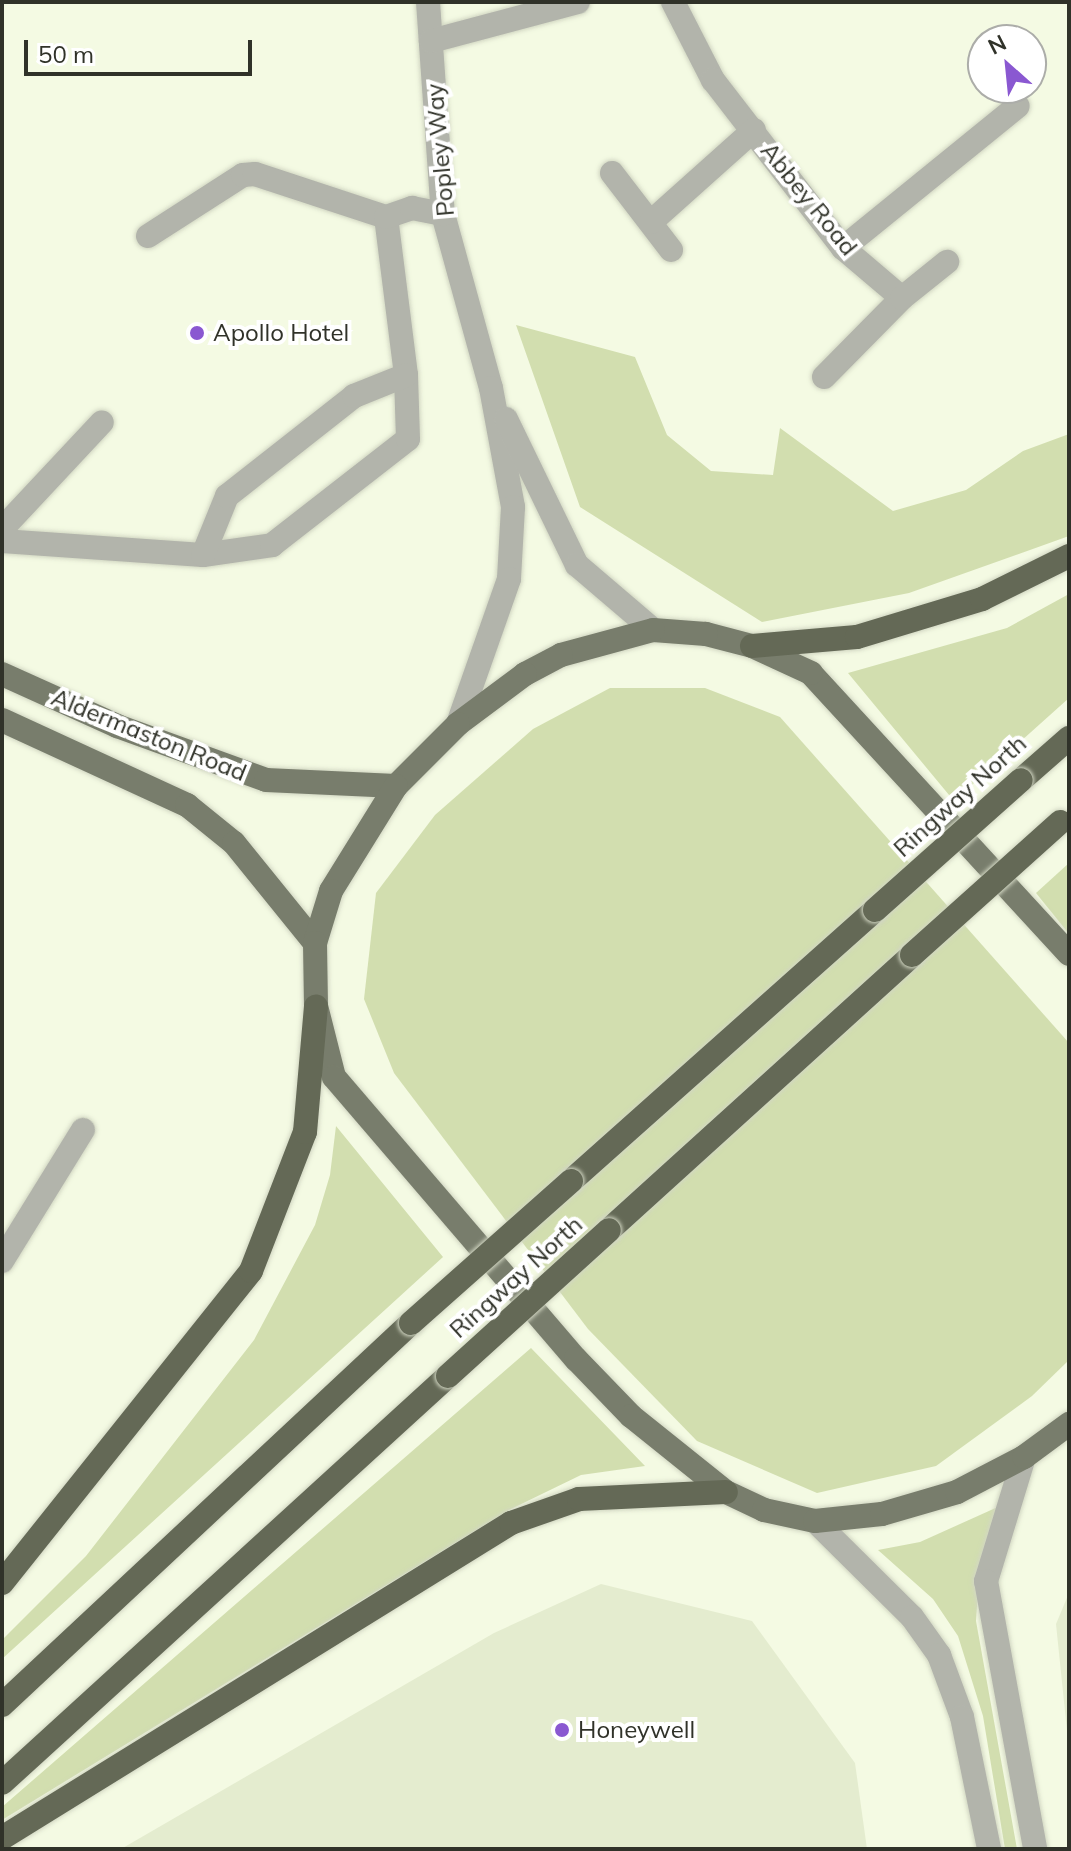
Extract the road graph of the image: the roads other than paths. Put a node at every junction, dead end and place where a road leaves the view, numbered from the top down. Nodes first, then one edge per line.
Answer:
1 (428, 2) edge
2 (578, 2) edge
3 (673, 2) edge
4 (431, 41) junction
5 (1018, 106) dead end
6 (754, 130) junction
7 (612, 173) dead end
8 (443, 214) junction
9 (386, 217) junction
10 (651, 222) junction
11 (148, 236) dead end
12 (843, 248) junction
13 (671, 250) dead end
14 (947, 262) dead end
15 (902, 298) junction
16 (406, 375) junction
17 (824, 377) dead end
18 (491, 388) junction
19 (102, 422) dead end
20 (2, 529) edge
21 (2, 541) edge
22 (203, 555) junction
23 (1069, 556) edge
24 (653, 630) junction
25 (752, 646) junction
26 (2, 674) edge
27 (2, 720) edge
28 (458, 724) junction
29 (1069, 738) edge
30 (396, 786) junction
31 (1064, 818) edge
32 (315, 943) junction
33 (1069, 954) edge
34 (316, 1006) junction
35 (83, 1130) dead end
36 (2, 1261) edge
37 (1069, 1424) edge
38 (1024, 1457) junction
39 (726, 1492) junction
40 (815, 1521) junction
41 (2, 1583) edge
42 (2, 1705) edge
43 (2, 1783) edge
44 (2, 1838) edge
45 (989, 1849) edge
46 (1035, 1849) edge

1 - 4 street, Popley Way
2 - 4 street
3 - 6 street, Abbey Road
4 - 8 street, Popley Way
5 - 12 street
6 - 10 street, Abbey Road
6 - 12 street, Abbey Road
7 - 10 street
8 - 9 street
8 - 18 street, Popley Way
9 - 11 street
9 - 16 street
10 - 13 street
12 - 15 street, Abbey Road
14 - 15 street
15 - 17 street
16 - 22 street
16 - 22 street
18 - 24 street, Popley Way
18 - 28 street, Popley Way
19 - 20 street
21 - 22 street
23 - 25 highway
24 - 25 main road
24 - 28 main road
25 - 33 main road
26 - 30 main road, Aldermaston Road
27 - 32 main road, Aldermaston Road
28 - 30 main road
29 - 42 highway, Ringway North, bridge
30 - 32 main road
31 - 43 highway, Ringway North, bridge
32 - 34 main road
34 - 39 main road
34 - 41 highway
35 - 36 street
37 - 38 main road
38 - 40 main road
38 - 46 street
39 - 40 main road
39 - 44 highway
40 - 45 street

